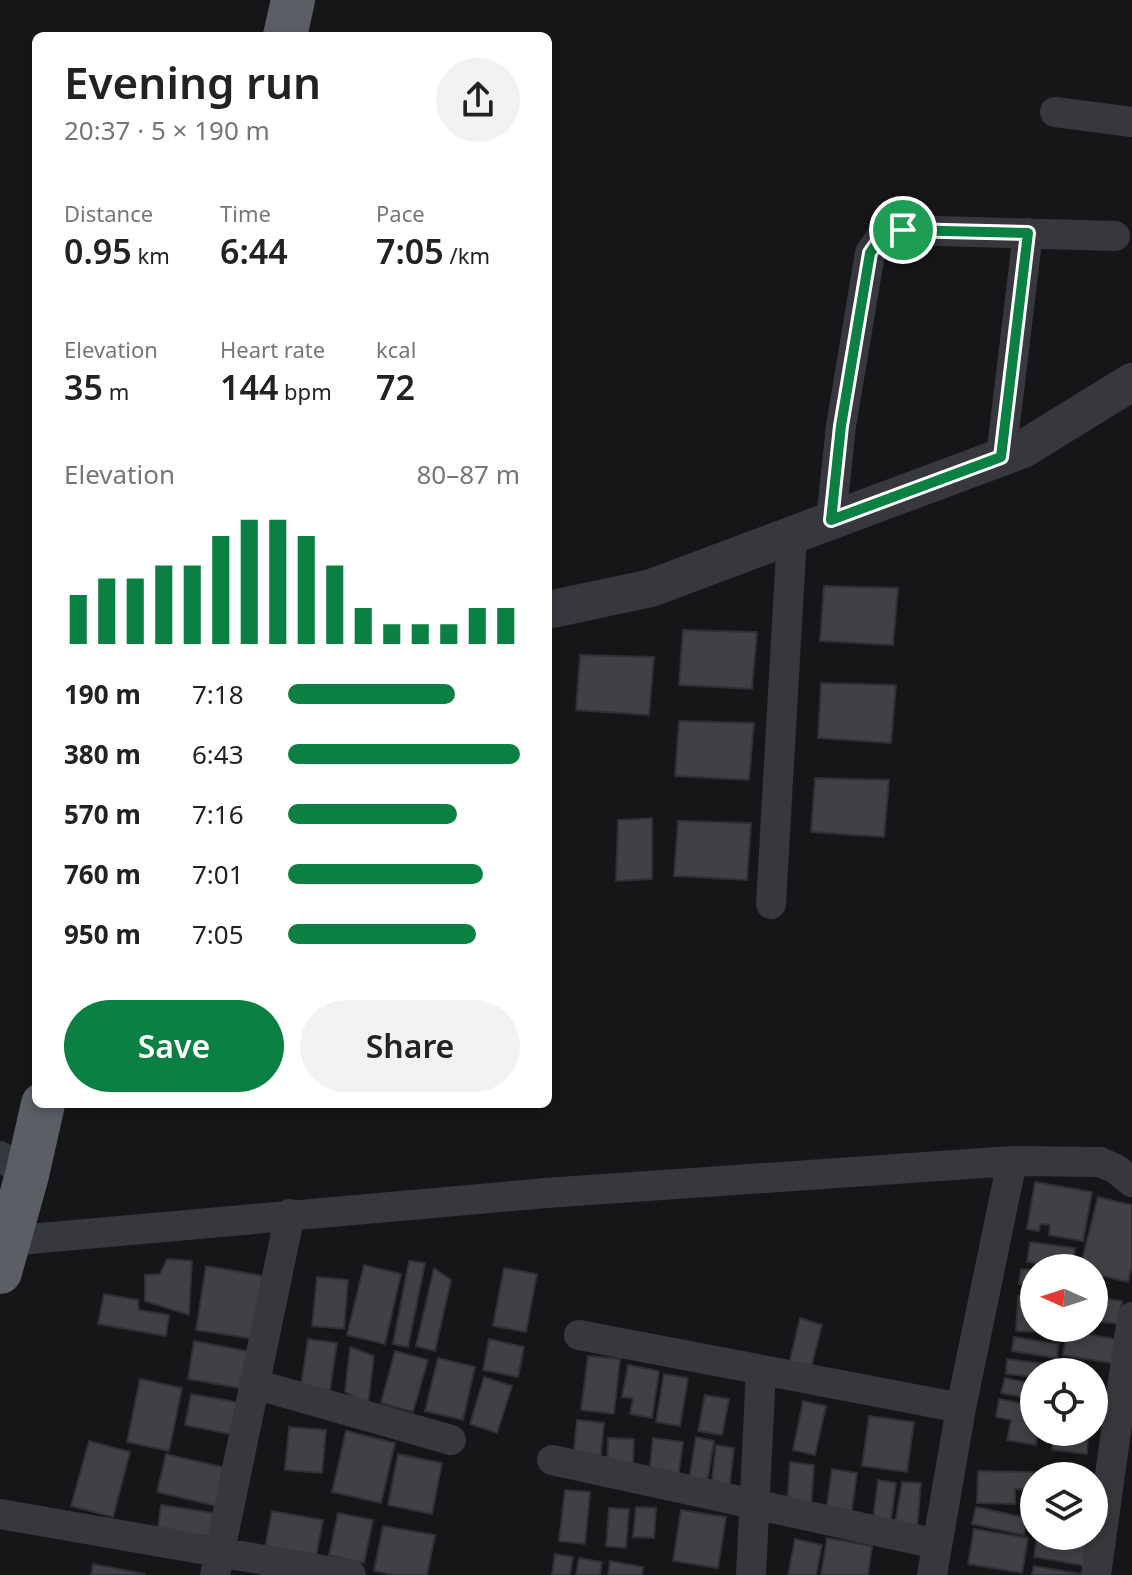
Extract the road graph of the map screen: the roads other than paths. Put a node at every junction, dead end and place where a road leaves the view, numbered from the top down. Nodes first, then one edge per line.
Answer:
1 (293, 0) edge
2 (286, 32) edge
3 (1055, 112) dead end
4 (1132, 122) edge
5 (1028, 233) junction
6 (1115, 236) dead end
7 (1132, 382) edge
8 (1001, 457) junction
9 (831, 520) junction
10 (792, 535) junction
11 (552, 609) edge
12 (771, 904) dead end
13 (41, 1108) edge
14 (1012, 1161) junction
15 (13, 1166) edge
16 (1132, 1182) edge
17 (290, 1214) junction
18 (3, 1257) edge
19 (1132, 1317) edge
20 (579, 1335) dead end
21 (761, 1370) junction
22 (254, 1384) junction
23 (961, 1408) junction
24 (451, 1440) dead end
25 (552, 1460) dead end
26 (1121, 1471) edge
27 (755, 1505) junction
28 (0, 1514) edge
29 (937, 1544) junction
30 (217, 1564) edge
31 (351, 1575) edge
32 (751, 1575) edge
33 (932, 1575) edge
34 (1096, 1575) edge

1 - 2 highway
3 - 4 street
5 - 6 street
5 - 8 street
5 - 9 street
7 - 8 street
8 - 9 street
9 - 10 street
10 - 11 street
10 - 12 street
13 - 15 highway
14 - 16 street
14 - 17 street
14 - 23 street
15 - 18 highway
17 - 18 street
17 - 22 street
19 - 26 street
20 - 21 street
21 - 23 street
21 - 27 street
22 - 24 street
22 - 30 street
23 - 29 street
25 - 27 street
26 - 34 street
27 - 29 street
27 - 32 street
28 - 30 street
29 - 33 street
30 - 31 street

